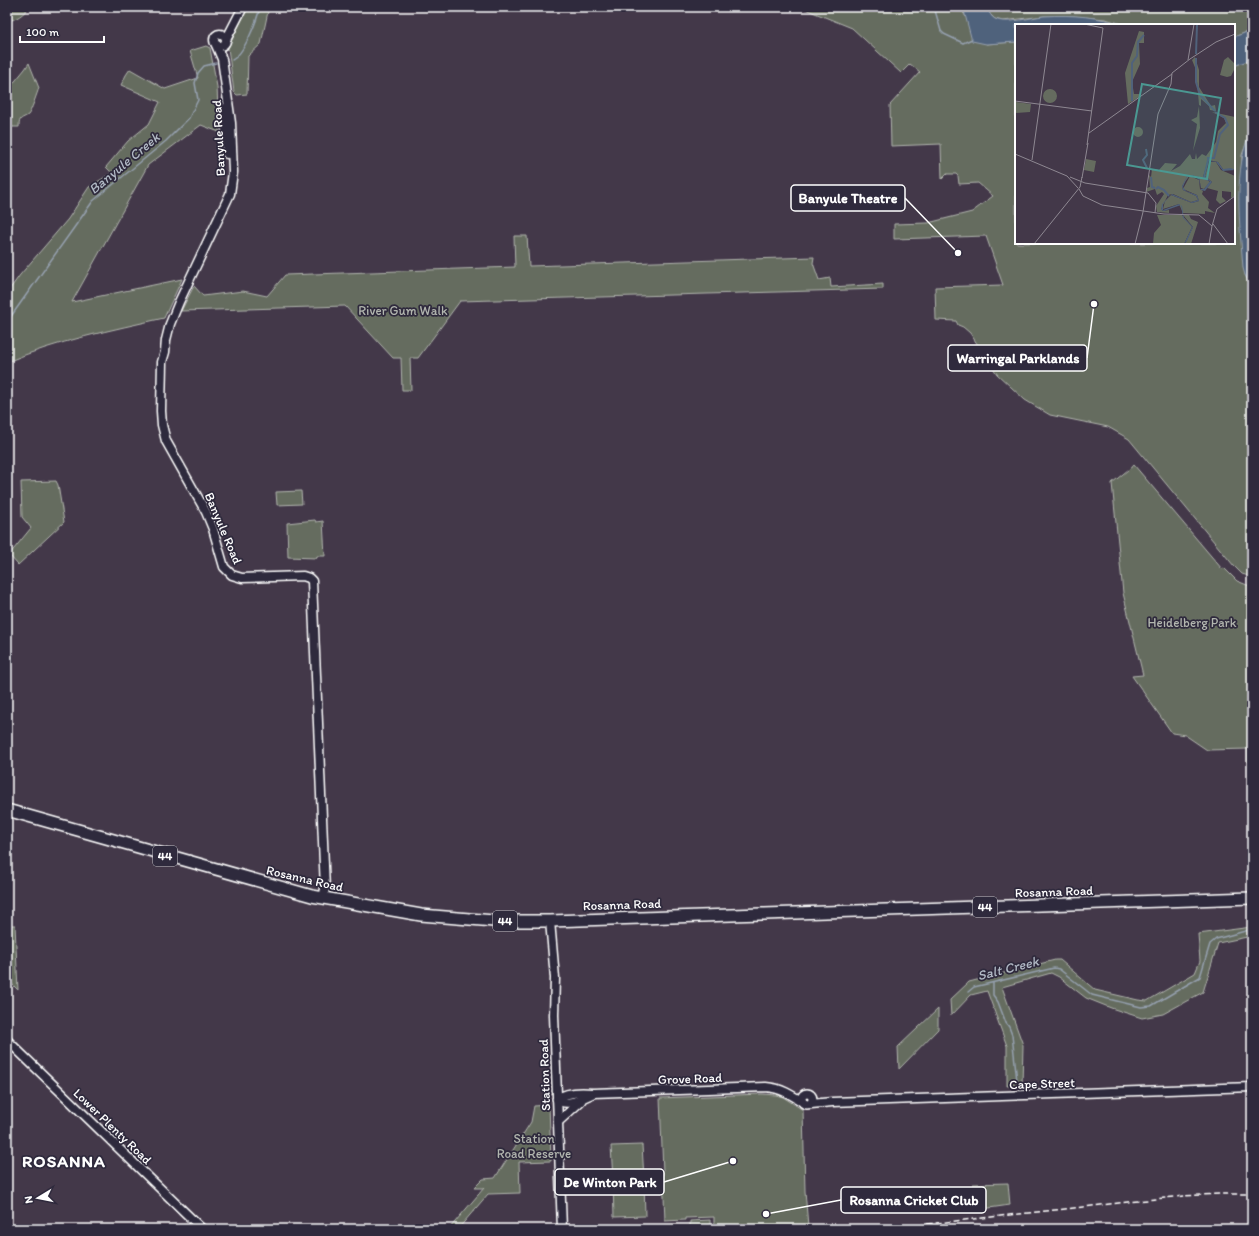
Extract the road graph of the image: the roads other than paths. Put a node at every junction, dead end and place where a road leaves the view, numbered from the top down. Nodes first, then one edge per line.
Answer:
1 (241, 11) edge
2 (224, 38) junction
3 (223, 63) junction
4 (227, 103) dead end
5 (226, 133) junction
6 (223, 207) junction
7 (7, 810) edge
8 (323, 898) junction
9 (1252, 898) edge
10 (550, 921) junction
11 (7, 1040) edge
12 (1252, 1087) edge
13 (593, 1093) junction
14 (584, 1098) junction
15 (557, 1099) junction
16 (808, 1100) joint
17 (558, 1122) junction
18 (202, 1229) edge
19 (562, 1229) edge

1 - 2 street, Banyule Road
2 - 3 street, Banyule Road
2 - 3 street, Banyule Road
3 - 5 street, Banyule Road
3 - 6 street, Banyule Road
4 - 5 street
5 - 6 street, Banyule Road
6 - 8 street, Banyule Road
7 - 8 highway, Rosanna Road / 44
8 - 10 highway, Rosanna Road / 44
9 - 10 highway, Rosanna Road / 44
10 - 15 street, Station Road
11 - 18 street, Lower Plenty Road
12 - 16 street, Cape Street
13 - 14 street, Grove Road
13 - 15 street, Grove Road
13 - 16 street, Grove Road
14 - 15 street, Grove Road
14 - 17 street
15 - 17 street, Station Road
17 - 19 street, Station Road

